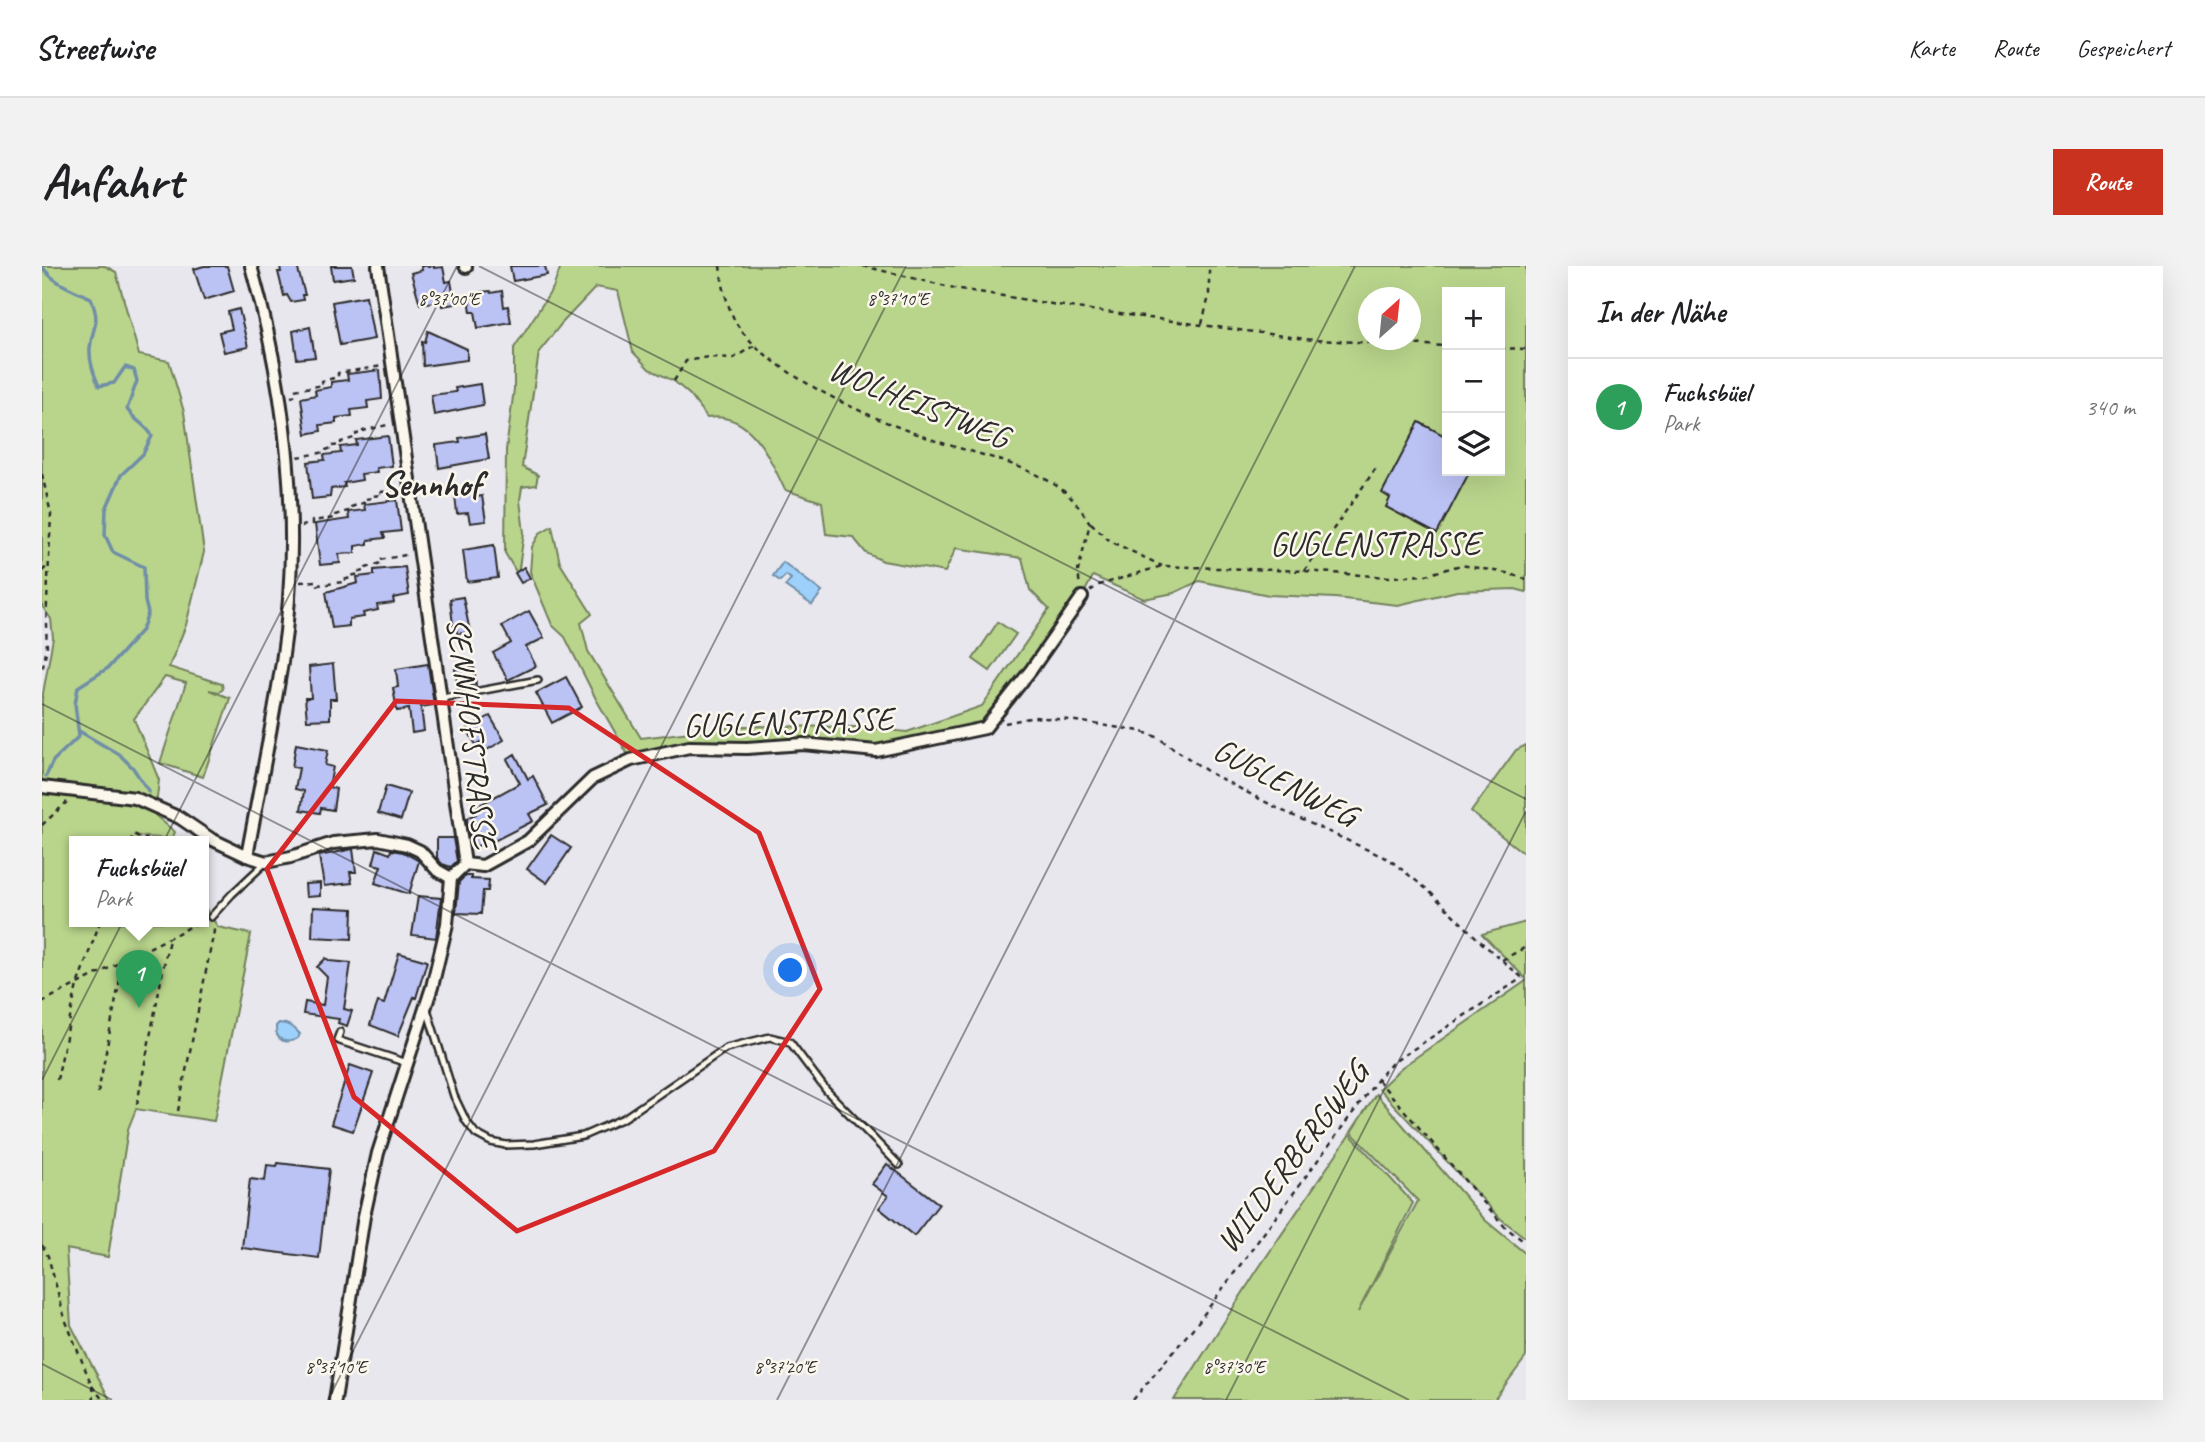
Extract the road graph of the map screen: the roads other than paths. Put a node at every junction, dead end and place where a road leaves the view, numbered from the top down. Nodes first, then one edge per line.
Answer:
1 (251, 266) edge
2 (378, 266) edge
3 (1082, 597) dead end
4 (538, 680) dead end
5 (442, 698) junction
6 (42, 787) edge
7 (207, 836) edge
8 (209, 838) edge
9 (247, 856) junction
10 (266, 862) junction
11 (465, 864) junction
12 (451, 878) junction
13 (211, 916) road end
14 (426, 1006) junction
15 (340, 1032) dead end
16 (407, 1063) junction
17 (899, 1165) dead end
18 (335, 1400) edge

1 - 9 street
2 - 5 street, SENNHOFSTRASSE
3 - 11 street, GUGLENSTRASSE
4 - 5 lane
5 - 11 street, SENNHOFSTRASSE
6 - 7 street
8 - 9 street
9 - 10 street
10 - 12 street
10 - 13 lane
11 - 12 street, SENNHOFSTRASSE
12 - 14 street, SENNHOFSTRASSE
14 - 16 street, SENNHOFSTRASSE
14 - 17 lane
15 - 16 lane
16 - 18 street, SENNHOFSTRASSE

